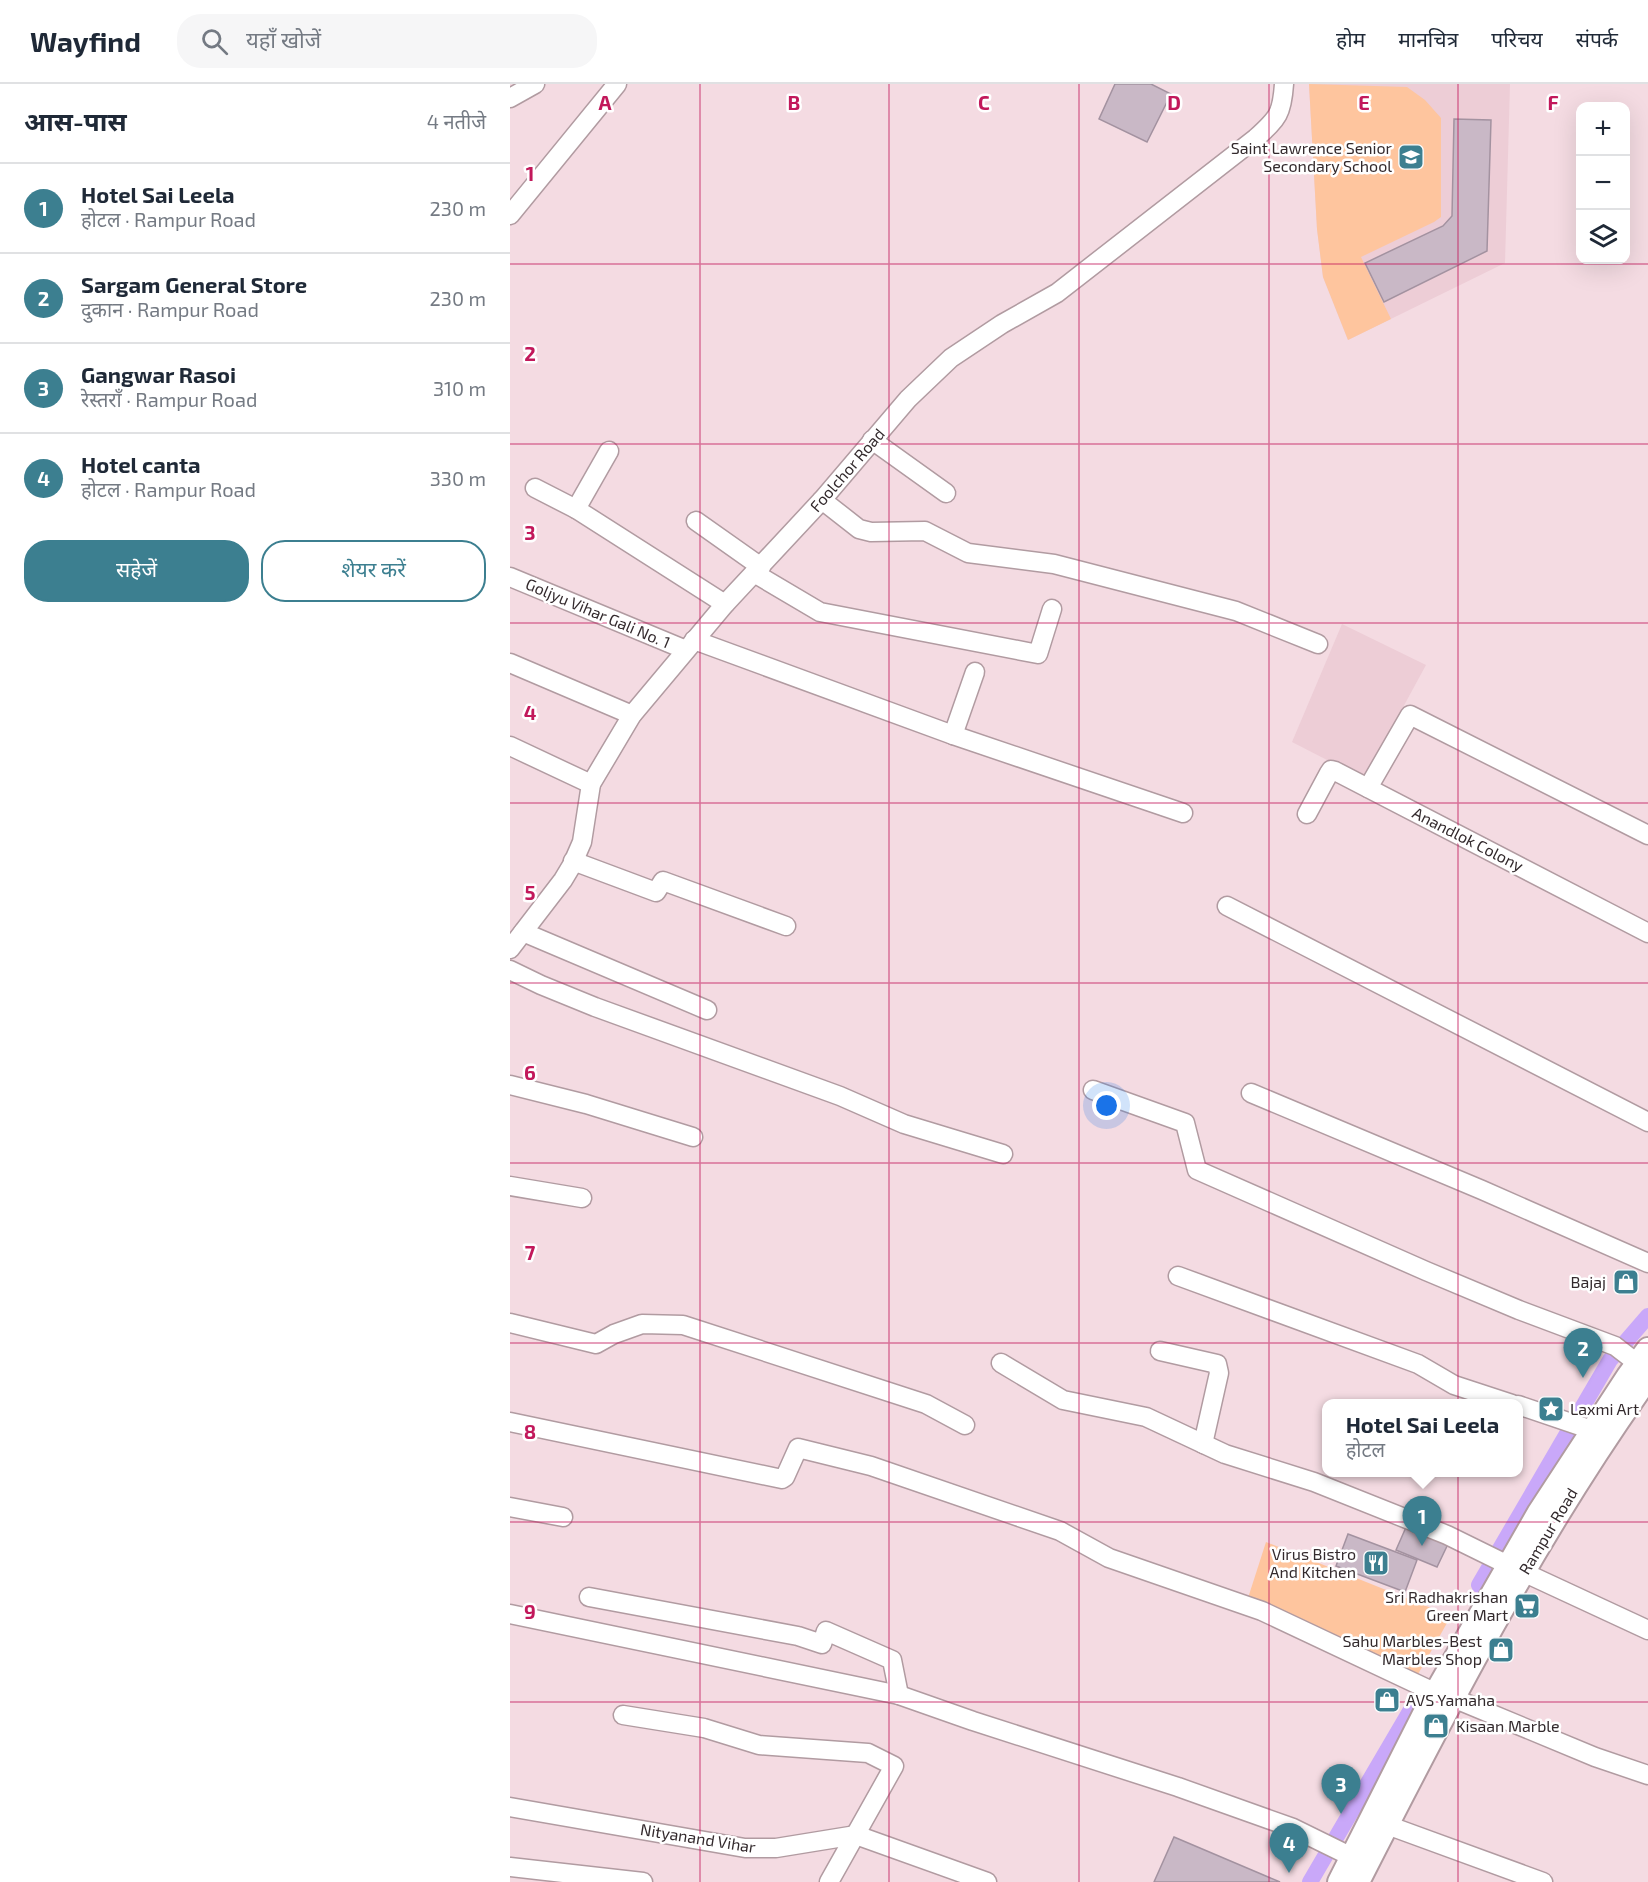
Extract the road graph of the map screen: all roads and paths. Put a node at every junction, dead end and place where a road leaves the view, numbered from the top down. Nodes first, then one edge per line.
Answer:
1 (535, 84) edge
2 (617, 84) edge
3 (1284, 84) edge
4 (510, 98) edge
5 (510, 215) edge
6 (872, 440) junction
7 (609, 451) dead end
8 (535, 488) dead end
9 (946, 493) dead end
10 (822, 500) junction
11 (576, 509) junction
12 (696, 521) dead end
13 (757, 570) junction
14 (510, 577) edge
15 (725, 604) junction
16 (1052, 609) dead end
17 (1318, 644) dead end
18 (690, 645) junction
19 (510, 663) edge
20 (975, 672) dead end
21 (632, 715) junction
22 (953, 735) junction
23 (510, 746) edge
24 (591, 784) junction
25 (1368, 788) junction
26 (1183, 813) dead end
27 (1307, 814) dead end
28 (1648, 835) edge
29 (573, 861) junction
30 (1227, 906) dead end
31 (786, 926) dead end
32 (523, 932) junction
33 (1648, 933) edge
34 (510, 949) edge
35 (510, 970) edge
36 (707, 1010) dead end
37 (510, 1085) edge
38 (1093, 1090) dead end
39 (1251, 1093) dead end
40 (1648, 1122) edge
41 (693, 1137) dead end
42 (1003, 1154) dead end
43 (510, 1186) edge
44 (582, 1198) dead end
45 (1648, 1263) edge
46 (1178, 1276) dead end
47 (510, 1323) edge
48 (1160, 1351) dead end
49 (1634, 1358) edge
50 (1001, 1363) dead end
51 (1497, 1399) edge
52 (1523, 1407) edge
53 (510, 1422) edge
54 (965, 1425) dead end
55 (1580, 1425) junction
56 (1203, 1444) junction
57 (510, 1508) edge
58 (562, 1516) dead end
59 (1505, 1563) junction
60 (588, 1597) dead end
61 (510, 1614) edge
62 (1648, 1630) edge
63 (898, 1695) junction
64 (1444, 1695) junction
65 (623, 1715) dead end
66 (1648, 1775) edge
67 (510, 1807) edge
68 (1387, 1825) junction
69 (856, 1835) junction
70 (1338, 1849) junction
71 (510, 1867) edge
72 (643, 1882) edge
73 (829, 1882) edge
74 (987, 1882) edge
75 (1339, 1882) edge
76 (1358, 1882) edge
77 (1543, 1882) edge

1 - 4 street
2 - 5 street
3 - 6 street, Foolchor Road
6 - 9 street
6 - 10 street, Foolchor Road
7 - 11 street
8 - 11 street
10 - 13 street, Foolchor Road
10 - 17 street
11 - 15 street
12 - 13 street
13 - 15 street, Foolchor Road
13 - 16 street
14 - 18 street, Goljyu Vihar Gali No. 1
15 - 18 street, Foolchor Road
18 - 21 street, Foolchor Road
18 - 22 street, Goljyu Vihar Gali No. 1
19 - 21 street
20 - 22 street
21 - 24 street, Foolchor Road
22 - 26 street, Goljyu Vihar Gali No. 1
23 - 24 street
24 - 29 street, Foolchor Road
25 - 27 street, Anandlok Colony
25 - 28 street
25 - 33 street, Anandlok Colony
29 - 31 street
29 - 32 street, Foolchor Road
30 - 40 street
32 - 34 street, Foolchor Road
32 - 36 street
35 - 42 street
37 - 41 street
38 - 49 street
39 - 45 street
43 - 44 street
46 - 51 street
47 - 54 street
48 - 56 street
49 - 55 main road
49 - 59 main road, Rampur Road
50 - 56 street
52 - 55 street
53 - 64 street
55 - 59 main road
56 - 59 street
57 - 58 street
59 - 62 street
59 - 64 main road, Rampur Road
60 - 63 street
61 - 63 street
63 - 70 street
64 - 66 street
64 - 68 main road, Rampur Road
64 - 70 main road
65 - 69 street
67 - 69 street, Nityanand Vihar
68 - 76 main road, Rampur Road
68 - 77 street
69 - 73 street
69 - 74 street, Nityanand Vihar
70 - 75 main road
71 - 72 street

